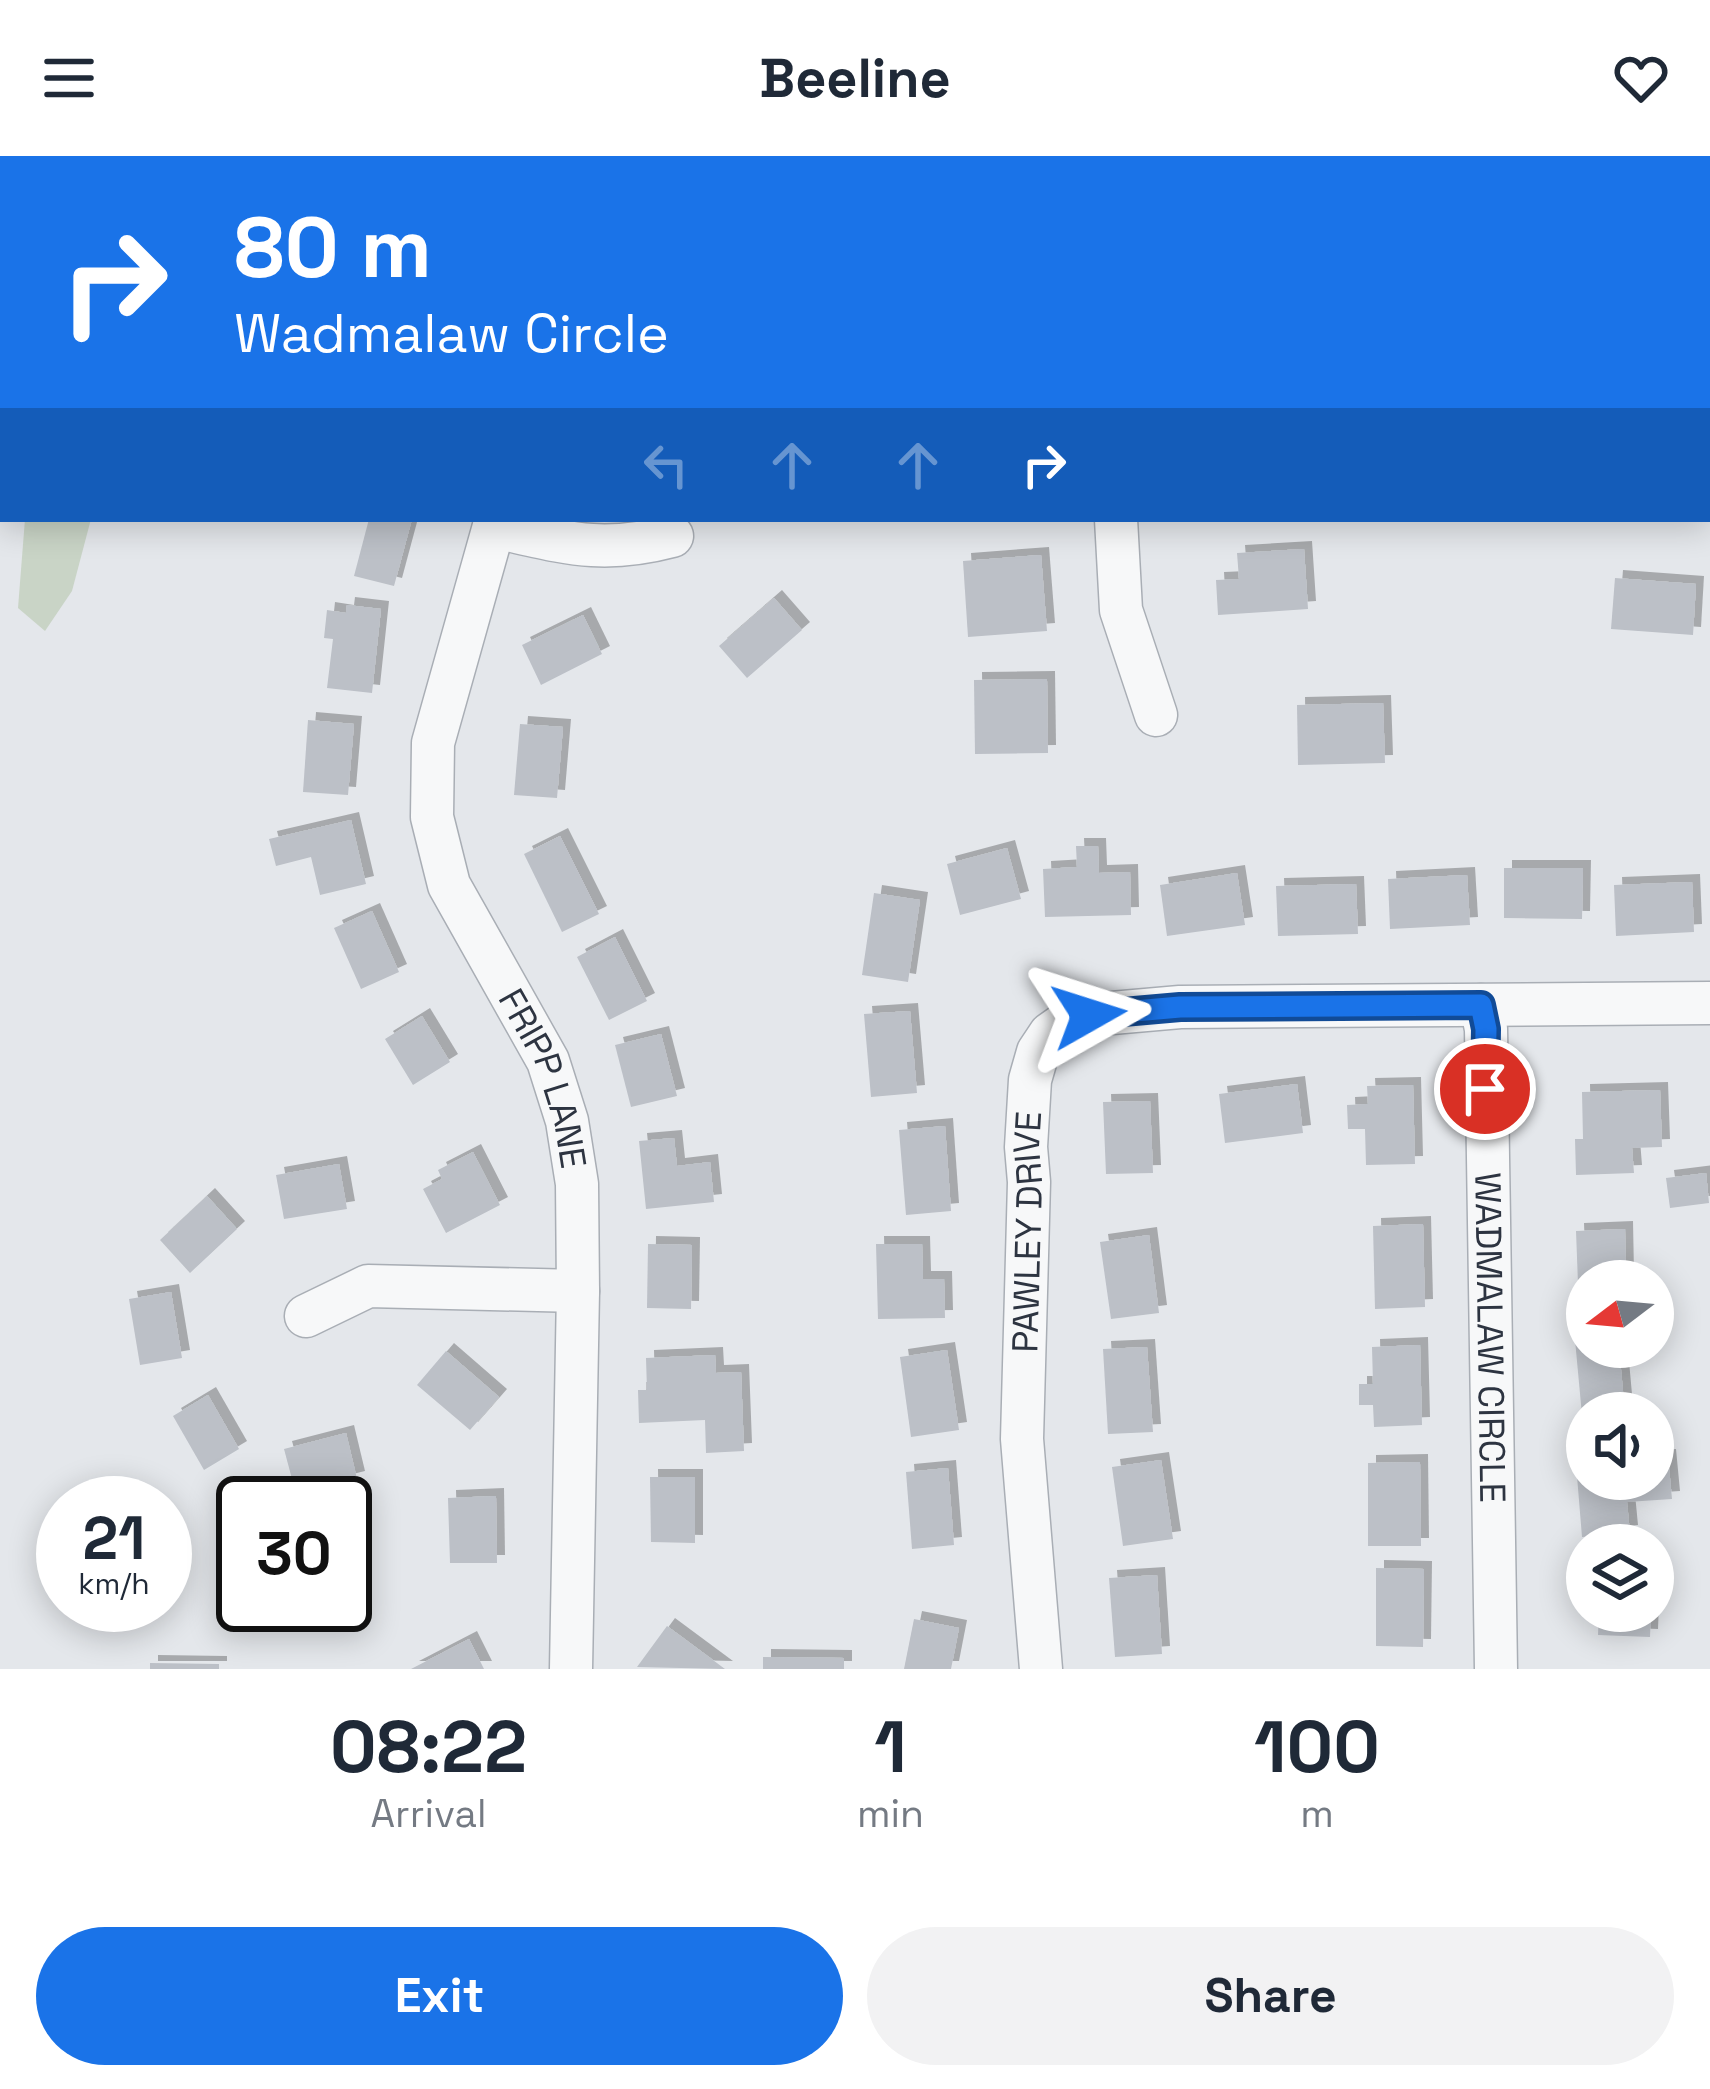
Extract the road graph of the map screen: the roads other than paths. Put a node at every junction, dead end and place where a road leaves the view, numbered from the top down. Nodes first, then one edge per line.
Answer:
1 (1116, 522) edge
2 (495, 523) edge
3 (672, 536) dead end
4 (1156, 715) dead end
5 (1710, 1004) edge
6 (1481, 1005) junction
7 (578, 1292) junction
8 (306, 1316) dead end
9 (572, 1669) edge
10 (1041, 1669) edge
11 (1496, 1669) edge

1 - 4 street
2 - 3 street
2 - 7 street, FRIPP LANE
5 - 6 street, PAWLEY DRIVE
6 - 10 street, PAWLEY DRIVE
6 - 11 street, WADMALAW CIRCLE
7 - 8 street
7 - 9 street, FRIPP LANE

